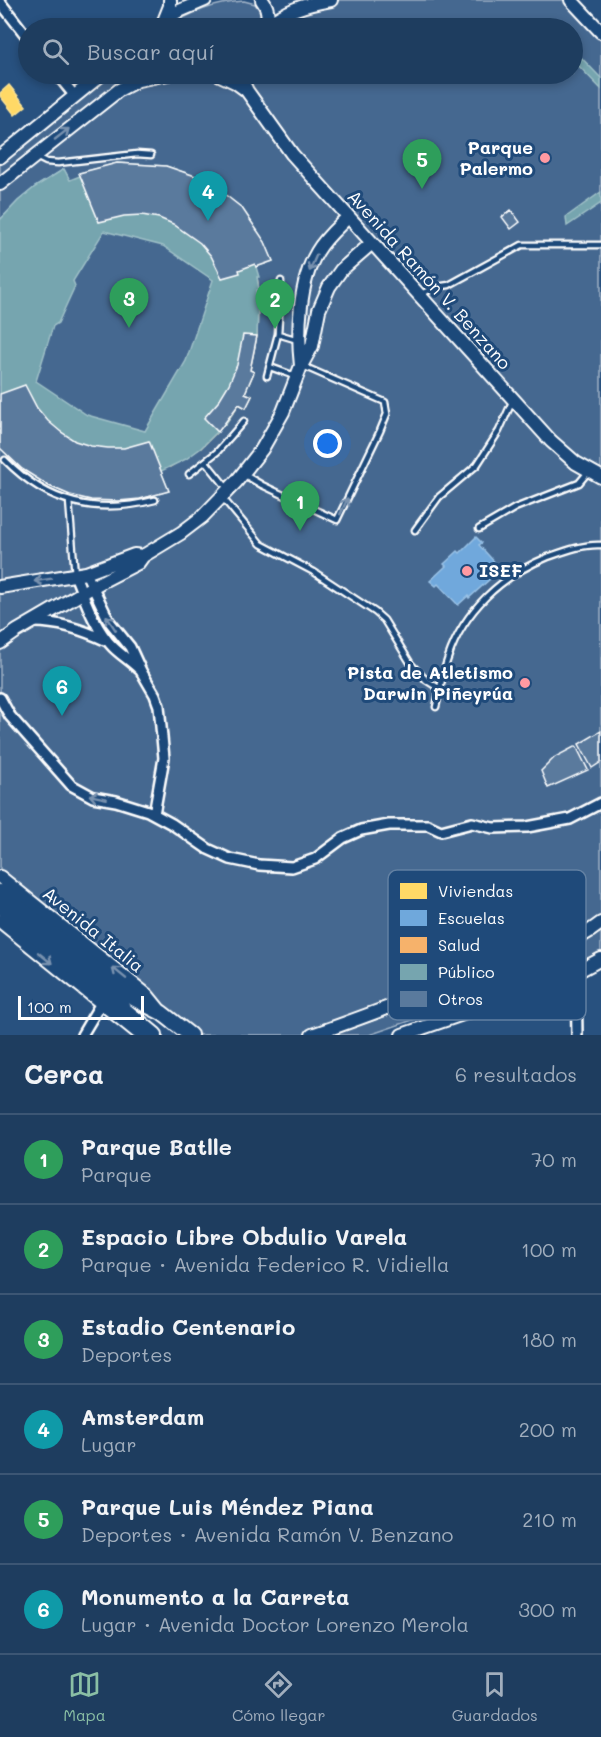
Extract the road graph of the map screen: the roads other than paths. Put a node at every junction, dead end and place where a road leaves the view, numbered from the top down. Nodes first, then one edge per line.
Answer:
1 (170, 0) edge
2 (205, 0) edge
3 (262, 0) edge
4 (331, 0) edge
5 (571, 0) edge
6 (0, 2) edge
7 (164, 18) edge
8 (169, 18) edge
9 (267, 18) edge
10 (277, 18) edge
11 (597, 21) edge
12 (18, 25) edge
13 (601, 32) edge
14 (66, 84) edge
15 (89, 84) edge
16 (130, 84) edge
17 (238, 84) edge
18 (244, 84) edge
19 (247, 91) junction
20 (75, 95) junction
21 (151, 155) dead end
22 (35, 156) junction
23 (0, 157) edge
24 (0, 184) edge
25 (348, 217) junction
26 (372, 243) junction
27 (601, 245) edge
28 (281, 281) dead end
29 (419, 295) junction
30 (278, 334) junction
31 (297, 340) junction
32 (270, 367) junction
33 (299, 371) junction
34 (267, 376) dead end
35 (513, 399) junction
36 (244, 421) dead end
37 (5, 460) dead end
38 (206, 462) junction
39 (589, 471) junction
40 (189, 474) dead end
41 (243, 474) junction
42 (601, 477) edge
43 (225, 494) junction
44 (69, 501) junction
45 (155, 501) dead end
46 (479, 529) dead end
47 (415, 530) dead end
48 (601, 545) edge
49 (143, 556) junction
50 (81, 574) junction
51 (0, 586) edge
52 (88, 590) junction
53 (32, 622) junction
54 (108, 642) junction
55 (0, 644) edge
56 (141, 671) junction
57 (440, 688) junction
58 (0, 698) edge
59 (436, 707) dead end
60 (601, 803) edge
61 (154, 814) junction
62 (0, 877) edge
63 (0, 892) edge
64 (0, 906) edge
65 (0, 921) edge
66 (601, 923) edge
67 (586, 933) edge
68 (601, 959) edge
69 (586, 968) edge
70 (101, 1003) junction
71 (388, 1007) edge
72 (162, 1013) junction
73 (444, 1020) edge
74 (577, 1020) edge
75 (148, 1032) edge
76 (82, 1035) edge
77 (166, 1035) edge
78 (190, 1035) edge
79 (312, 1035) edge
80 (402, 1035) edge
81 (577, 1035) edge

1 - 7 street
2 - 8 street
3 - 9 street
4 - 10 street
5 - 11 street
6 - 12 street
11 - 13 street
14 - 20 street
15 - 20 street
22 -> 16 street
17 - 19 street, Avenida Ramón V. Benzano
18 - 19 street, Avenida Ramón V. Benzano
19 - 25 street, Avenida Ramón V. Benzano
20 - 23 street
21 - 22 lane
22 - 24 street
25 - 26 street, Avenida Ramón V. Benzano
25 -> 31 street
26 - 29 street, Avenida Ramón V. Benzano
26 - 33 street
27 - 29 lane
28 - 30 lane
29 - 35 street, Avenida Ramón V. Benzano
30 - 31 lane
30 - 32 lane
31 - 33 street
32 - 33 lane
32 - 34 lane
33 - 41 street
41 -> 33 lane
35 - 39 street, Avenida Ramón V. Benzano
35 - 47 lane
36 - 38 lane
37 - 44 lane
38 - 40 lane
38 - 43 lane
39 - 42 street, Avenida Ramón V. Benzano
39 - 46 lane
41 - 43 street
43 - 49 street
43 - 57 lane
44 - 45 lane
44 - 50 lane
48 - 57 lane
49 - 50 street
49 - 52 street
50 -> 51 street
50 - 52 street
52 - 53 street
52 - 54 street
56 -> 52 street
53 - 54 street
53 - 55 street
54 - 56 street
56 - 61 street
57 - 59 lane
61 -> 58 street
60 - 61 street
72 -> 62 street, Avenida Italia
63 - 72 main road, Avenida Italia
64 - 75 main road
65 -> 70 street
66 - 67 street
68 - 69 street
70 - 75 street
70 - 76 street
71 - 79 street
72 - 78 main road, Avenida Italia
73 - 80 street
74 - 81 street
75 - 77 main road

